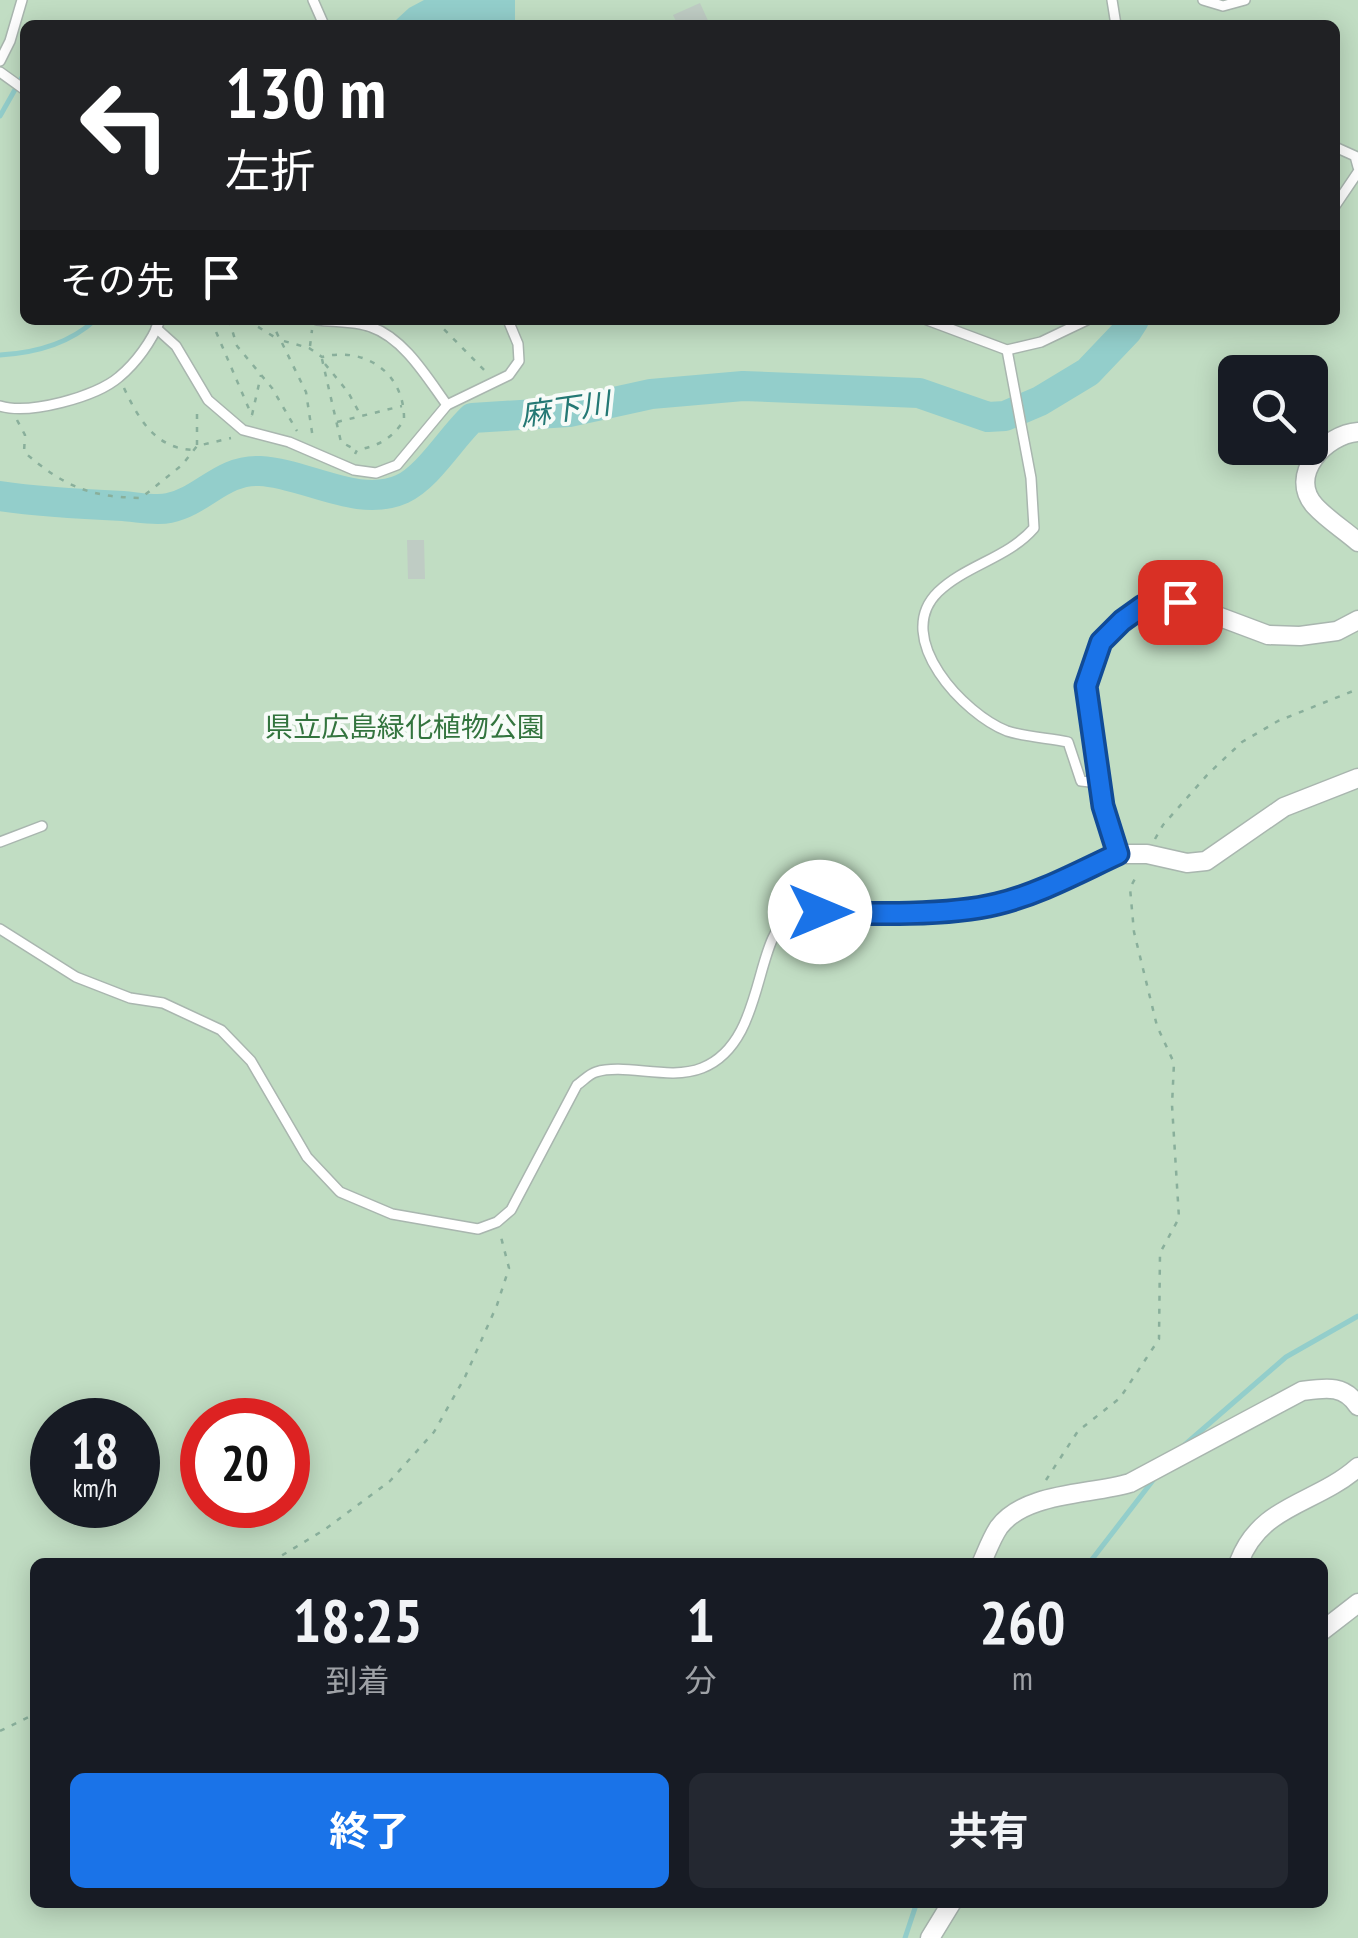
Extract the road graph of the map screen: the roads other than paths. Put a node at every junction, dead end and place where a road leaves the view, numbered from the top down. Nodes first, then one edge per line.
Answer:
1 (22, 0) edge
2 (1203, 0) edge
3 (1245, 0) edge
4 (0, 61) edge
5 (1340, 149) edge
6 (1358, 170) edge
7 (1340, 198) edge
8 (157, 325) edge
9 (159, 325) edge
10 (352, 325) edge
11 (510, 325) edge
12 (940, 325) edge
13 (1077, 325) edge
14 (1007, 350) junction
15 (447, 405) junction
16 (0, 406) edge
17 (1358, 432) edge
18 (1358, 542) edge
19 (1358, 620) edge
20 (1358, 778) edge
21 (1100, 784) junction
22 (42, 826) dead end
23 (0, 842) edge
24 (1118, 854) junction
25 (0, 929) edge
26 (1358, 1406) edge
27 (1358, 1466) edge
28 (984, 1558) edge
29 (1241, 1558) edge
30 (1358, 1603) edge
31 (1328, 1626) edge
32 (948, 1908) edge
33 (930, 1938) edge

1 - 4 lane
2 - 3 lane
5 - 6 lane
6 - 7 lane
8 - 16 lane
9 - 15 lane
10 - 15 lane
11 - 15 lane
12 - 14 lane
13 - 14 lane
14 - 21 lane
17 - 18 street
19 - 21 street
20 - 24 street
21 - 24 street
22 - 23 lane
24 - 25 lane
26 - 28 street
27 - 29 street
30 - 31 street
32 - 33 street

